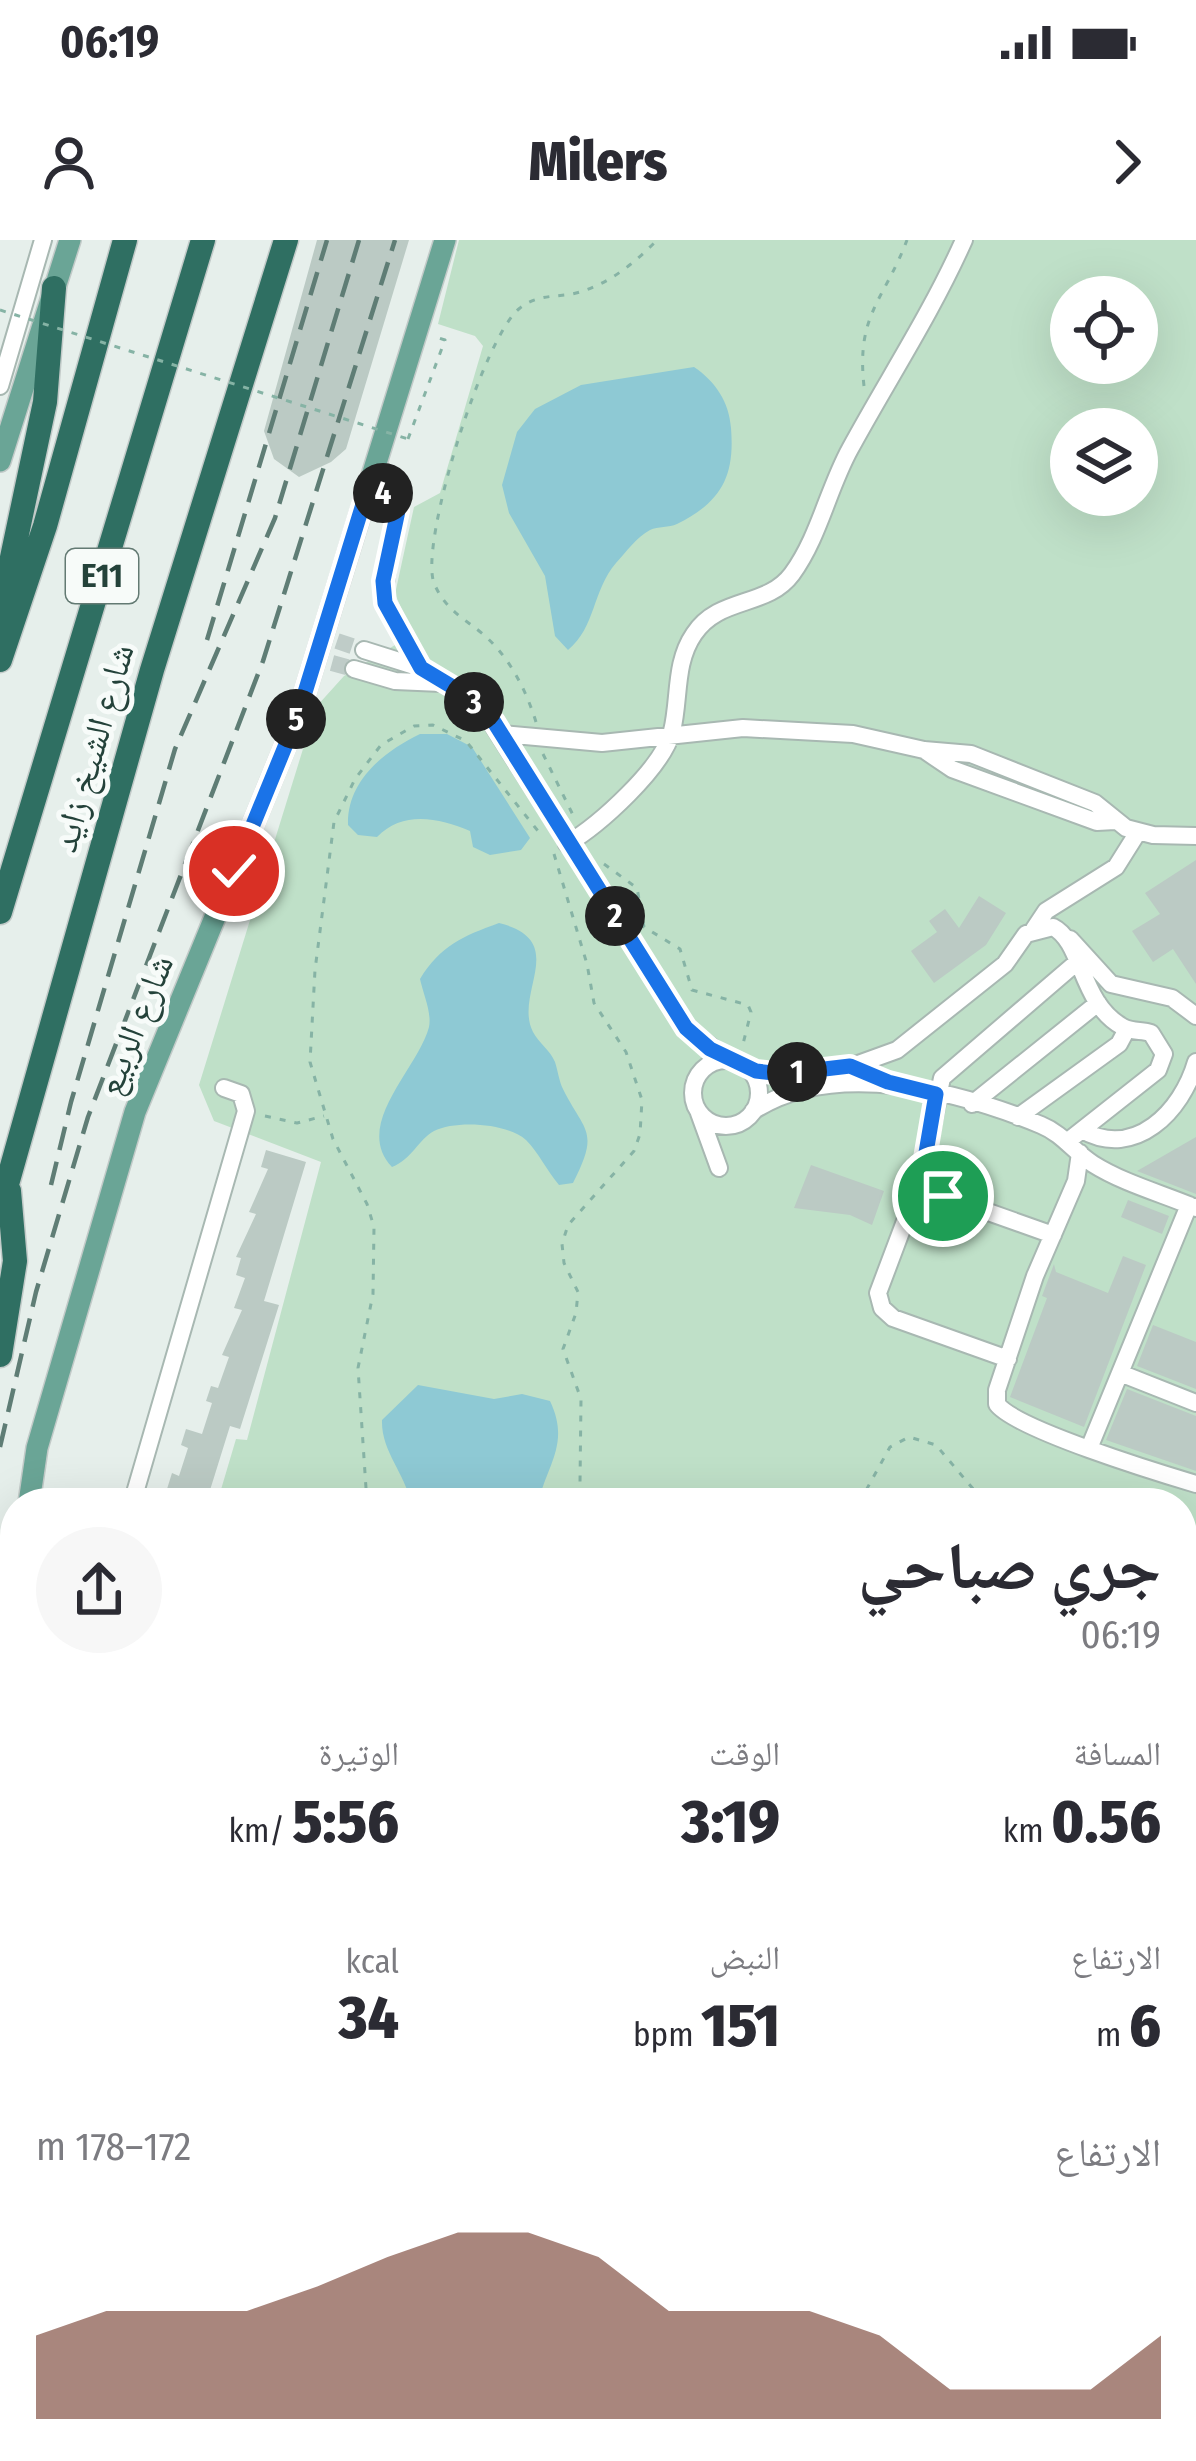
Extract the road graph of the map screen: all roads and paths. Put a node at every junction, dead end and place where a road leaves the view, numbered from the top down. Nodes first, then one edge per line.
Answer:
1 (43, 240) edge
2 (70, 240) edge
3 (124, 240) edge
4 (203, 240) edge
5 (286, 240) edge
6 (445, 240) edge
7 (657, 240) edge
8 (907, 240) edge
9 (964, 240) edge
10 (54, 288) junction
11 (0, 310) edge
12 (445, 340) dead end
13 (0, 386) edge
14 (870, 418) junction
15 (0, 461) edge
16 (368, 488) junction
17 (0, 614) edge
18 (364, 650) tunnel mouth
19 (0, 660) edge
20 (421, 668) junction
21 (354, 669) tunnel mouth
22 (448, 685) junction
23 (502, 734) junction
24 (671, 736) junction
25 (539, 740) junction
26 (1138, 832) junction
27 (585, 833) junction
28 (1196, 836) edge
29 (567, 844) junction
30 (0, 912) edge
31 (1034, 928) junction
32 (1068, 938) junction
33 (1076, 963) junction
34 (1098, 1004) junction
35 (1196, 1016) edge
36 (686, 1028) junction
37 (1127, 1029) junction
38 (907, 1043) junction
39 (1196, 1062) edge
40 (738, 1063) junction
41 (850, 1066) junction
42 (694, 1082) junction
43 (888, 1082) junction
44 (224, 1088) dead end
45 (911, 1088) junction
46 (936, 1094) junction
47 (972, 1104) junction
48 (246, 1111) junction
49 (753, 1111) junction
50 (699, 1112) junction
51 (324, 1115) junction
52 (1018, 1118) junction
53 (737, 1124) junction
54 (1077, 1142) junction
55 (922, 1176) junction
56 (8, 1183) junction
57 (1193, 1207) edge
58 (0, 1209) edge
59 (1052, 1235) junction
60 (0, 1355) edge
61 (1008, 1359) junction
62 (1120, 1373) junction
63 (1196, 1403) edge
64 (1090, 1446) junction
65 (1196, 1484) edge
66 (31, 1488) edge
67 (136, 1488) edge
68 (366, 1488) edge
69 (583, 1488) edge
70 (867, 1488) edge
71 (973, 1488) edge

1 - 13 street
2 - 10 main road
3 - 19 highway
4 - 30 highway, شارع الشيخ زايد / E11
5 - 56 highway, شارع الشيخ زايد / E11
6 - 16 main road, شارع الربيع
7 - 25 path
8 - 14 path
9 - 14 street
10 - 15 main road
10 - 17 highway
11 - 12 path, bridge
14 - 24 street
16 - 20 street
16 - 66 main road, شارع الربيع
18 - 20 street
20 - 22 street
21 - 22 street
22 - 23 street
23 - 25 street
23 - 29 street
24 - 25 street
24 - 26 street
24 - 27 street
25 - 27 path
26 - 28 street
26 - 31 street
27 - 29 street
27 - 40 path
29 - 36 street
31 - 32 street
31 - 38 street
32 - 33 street
32 - 35 street
33 - 34 street
33 - 46 street
34 - 37 street
34 - 47 street
36 - 40 street
36 - 42 street
37 - 52 street
37 - 54 street
38 - 41 street
38 - 45 street
39 - 54 street
40 - 41 street
40 - 42 street
40 - 49 street
41 - 43 street
42 - 50 street
43 - 45 street
43 - 49 street
44 - 48 street
45 - 46 street
46 - 47 street
46 - 55 street
47 - 52 street
48 - 51 path
48 - 67 street
49 - 53 street
50 - 53 street
50 - 53 street
51 - 68 path
51 - 69 path
52 - 54 street
54 - 57 street
54 - 59 street
55 - 59 street
55 - 61 street
56 - 58 highway, شارع الشيخ زايد / E11
56 - 60 highway
57 - 62 street
59 - 61 street
61 - 64 street
62 - 63 street
62 - 64 street
64 - 65 street
70 - 71 path

